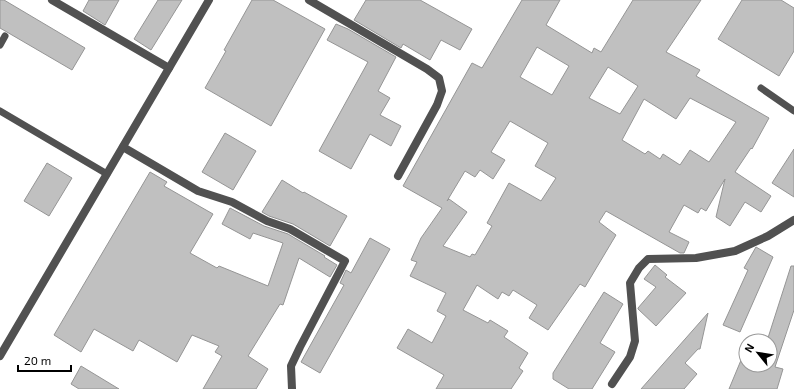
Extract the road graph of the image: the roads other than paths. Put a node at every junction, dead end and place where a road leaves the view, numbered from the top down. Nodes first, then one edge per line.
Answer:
1 (52, 0) edge
2 (209, 0) edge
3 (310, 0) edge
4 (5, 36) dead end
5 (0, 45) edge
6 (169, 68) junction
7 (762, 88) dead end
8 (0, 111) edge
9 (794, 111) edge
10 (123, 147) junction
11 (107, 174) junction
12 (398, 176) dead end
13 (794, 220) edge
14 (0, 356) edge
15 (612, 384) dead end
16 (292, 389) edge

1 - 6 street
2 - 6 street
3 - 12 street
4 - 5 lane
6 - 10 street
7 - 9 lane
8 - 11 lane
10 - 11 street
10 - 16 street
11 - 14 street
13 - 15 street

